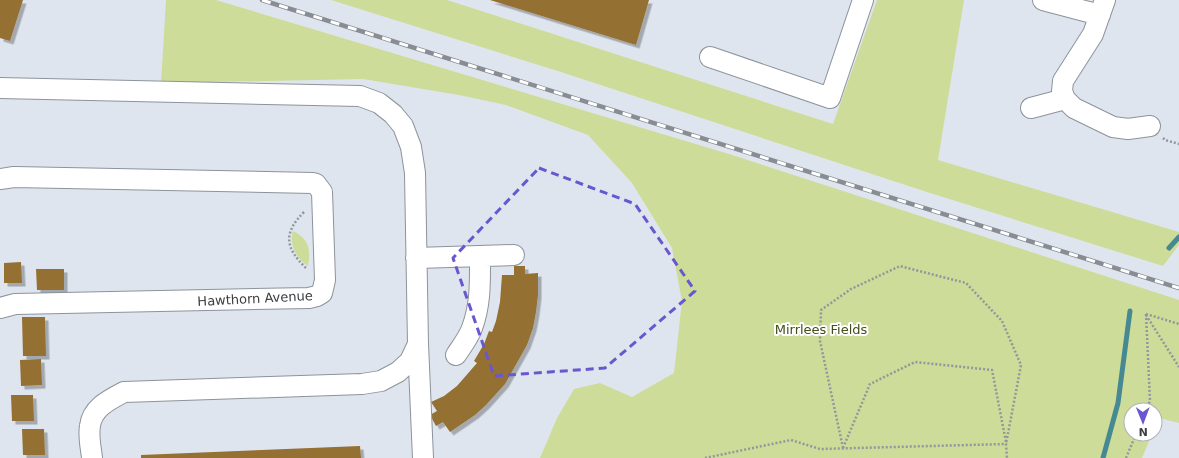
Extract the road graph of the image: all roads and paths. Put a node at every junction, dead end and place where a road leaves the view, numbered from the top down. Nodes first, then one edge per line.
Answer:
1 (863, 0) edge
2 (1043, 0) edge
3 (1102, 7) edge
4 (710, 57) dead end
5 (0, 88) edge
6 (1065, 99) junction
7 (1031, 108) dead end
8 (1150, 126) dead end
9 (0, 179) edge
10 (322, 202) junction
11 (514, 255) dead end
12 (480, 256) junction
13 (416, 258) junction
14 (325, 280) junction
15 (0, 308) edge
16 (1146, 314) junction
17 (1179, 324) edge
18 (418, 344) junction
19 (456, 355) dead end
20 (1179, 367) edge
21 (1150, 402) edge
22 (1133, 442) edge
23 (1006, 444) junction
24 (843, 448) junction
25 (92, 458) edge
26 (422, 458) edge
27 (705, 458) edge
28 (1007, 458) edge
29 (1126, 458) edge

1 - 4 street
2 - 3 street
3 - 6 street
5 - 13 street
6 - 7 street
6 - 8 street
9 - 10 street, Hawthorn Avenue
10 - 14 street, Hawthorn Avenue
10 - 14 path
11 - 12 street
12 - 13 street
12 - 19 street
13 - 18 street
14 - 15 street, Hawthorn Avenue
16 - 17 path
16 - 20 path
16 - 21 path
18 - 25 street
18 - 26 street
22 - 29 path
23 - 24 path
23 - 24 path
23 - 24 path
23 - 28 path
24 - 27 path

